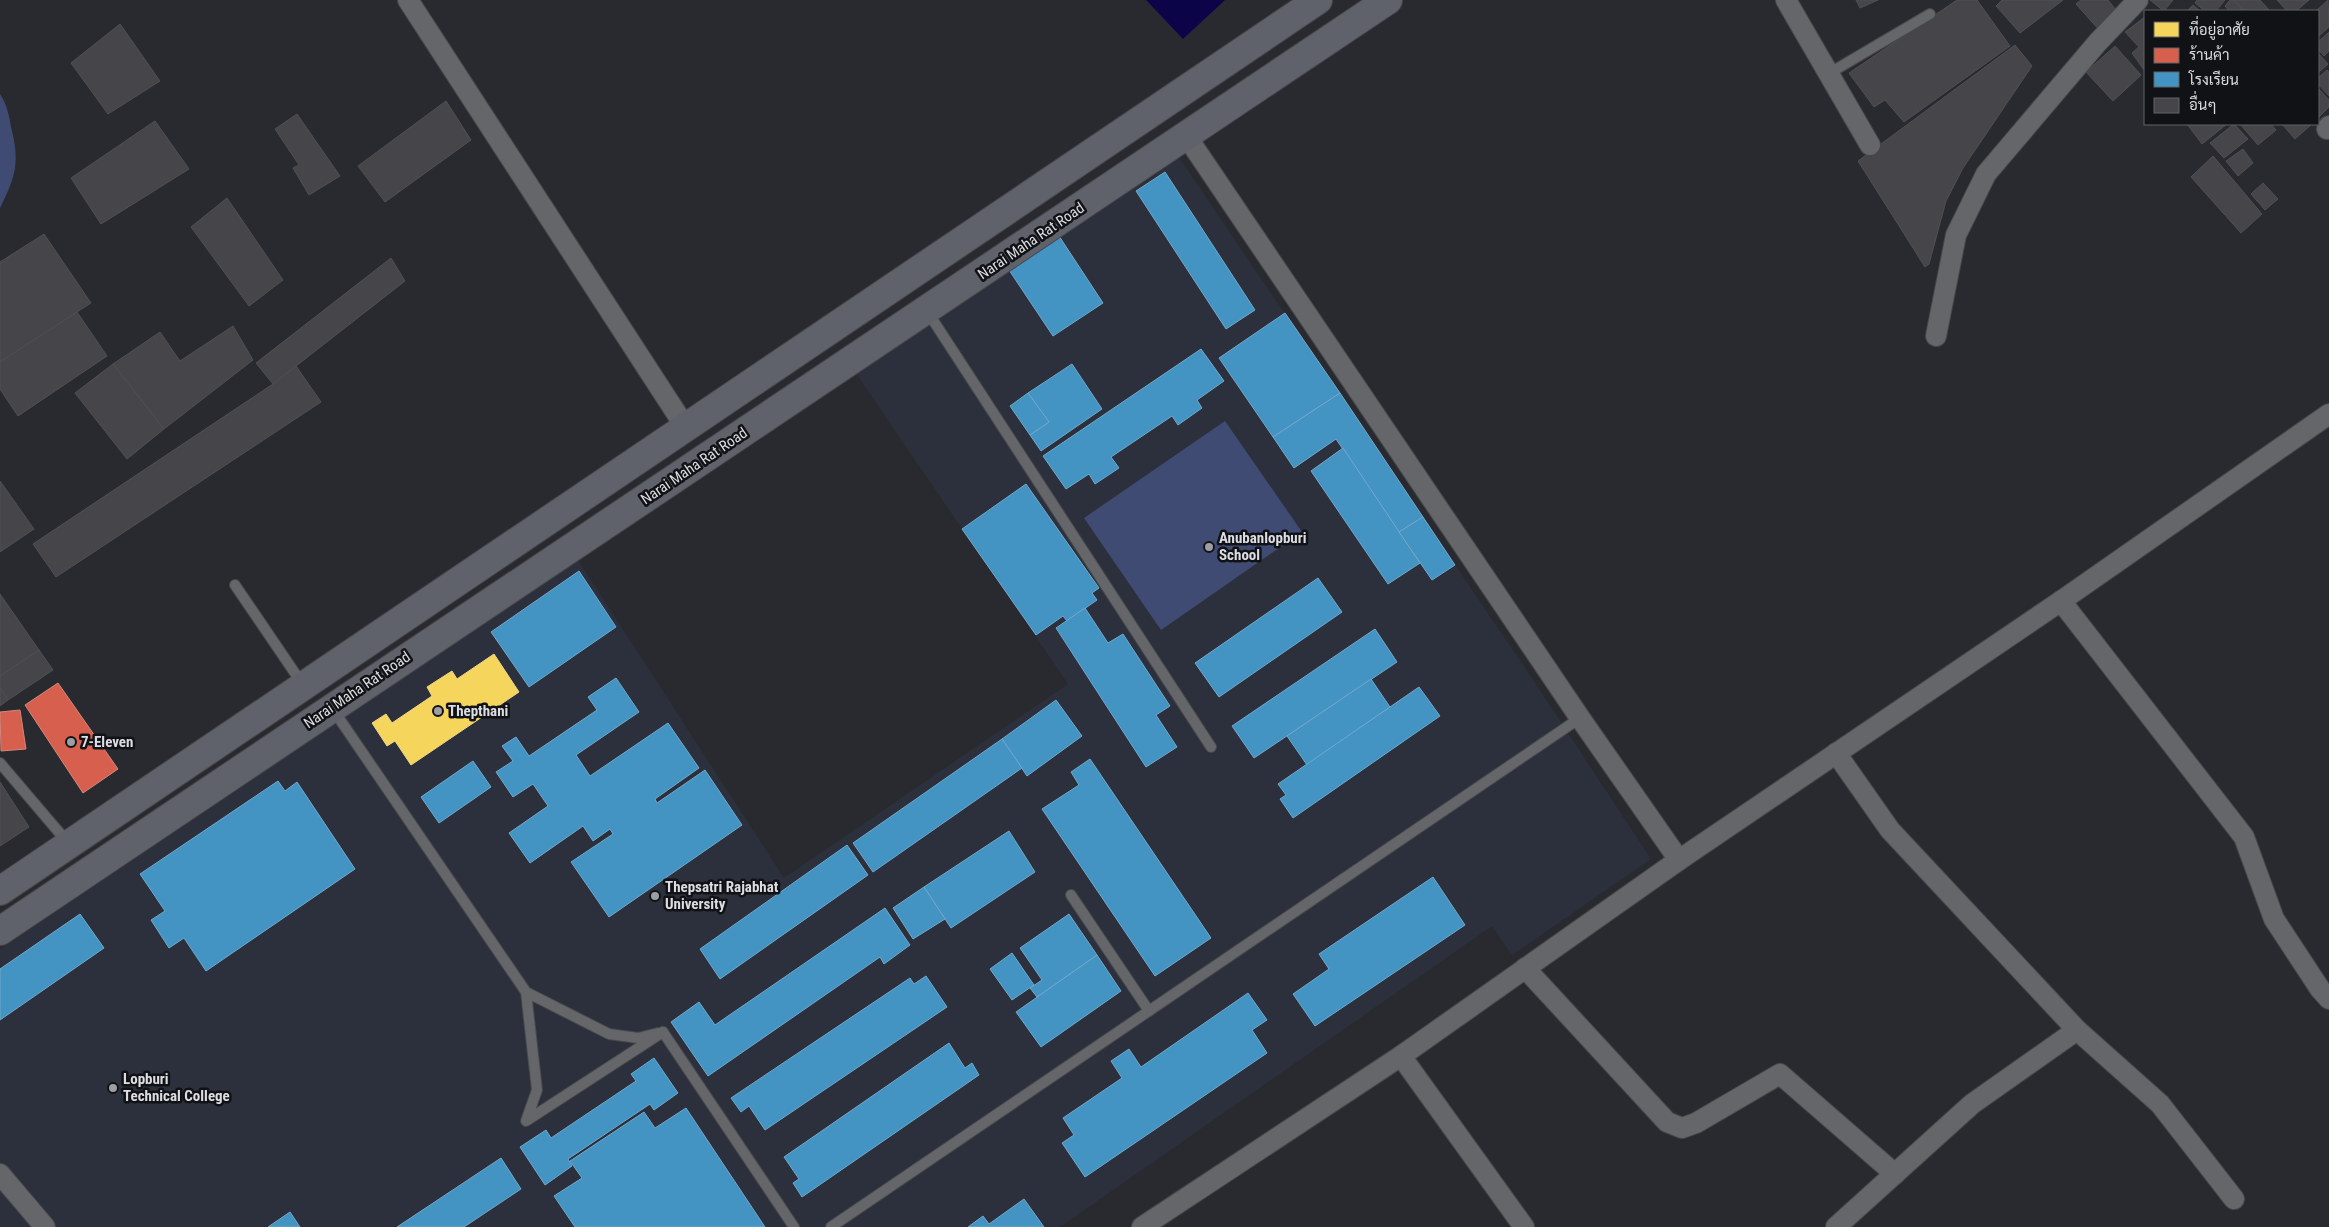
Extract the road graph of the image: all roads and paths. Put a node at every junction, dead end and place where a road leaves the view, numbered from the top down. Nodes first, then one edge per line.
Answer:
1 (408, 0) edge
2 (1318, 0) edge
3 (1388, 0) edge
4 (1786, 0) edge
5 (2138, 0) edge
6 (1930, 14) dead end
7 (1828, 74) junction
8 (1187, 137) junction
9 (1870, 145) dead end
10 (927, 310) junction
11 (1936, 336) dead end
12 (2329, 414) edge
13 (686, 428) junction
14 (235, 585) dead end
15 (2061, 601) junction
16 (304, 686) junction
17 (332, 707) junction
18 (1580, 718) junction
19 (1211, 747) dead end
20 (1836, 753) junction
21 (0, 763) edge
22 (70, 844) junction
23 (1679, 860) junction
24 (0, 892) edge
25 (1071, 895) dead end
26 (0, 931) edge
27 (1525, 968) junction
28 (526, 992) junction
29 (2329, 999) edge
30 (1149, 1011) junction
31 (2077, 1030) junction
32 (663, 1032) junction
33 (1401, 1056) junction
34 (0, 1174) edge
35 (1895, 1174) junction
36 (2234, 1199) dead end
37 (45, 1227) edge
38 (794, 1227) edge
39 (831, 1227) edge
40 (1142, 1227) edge
41 (1524, 1227) edge
42 (1836, 1227) edge

1 - 13 street
2 - 13 main road
3 - 8 main road, Narai Maha Rat Road
4 - 7 street
5 - 11 street
6 - 7 lane
7 - 9 street
8 - 10 main road, Narai Maha Rat Road
8 - 18 street
10 - 17 main road, Narai Maha Rat Road
10 - 19 lane
12 - 15 street
13 - 16 main road
14 - 16 lane
15 - 20 street
15 - 29 street
16 - 22 main road
17 - 26 main road, Narai Maha Rat Road
17 - 28 lane
18 - 23 street
18 - 30 lane
20 - 23 street
20 - 31 street
21 - 22 lane
22 - 24 main road
23 - 27 street
25 - 30 lane
27 - 33 street
27 - 35 street
28 - 32 lane
28 - 32 lane
30 - 39 lane
31 - 35 street
31 - 36 street
32 - 38 lane
33 - 40 street
33 - 41 street
34 - 37 street
35 - 42 street

